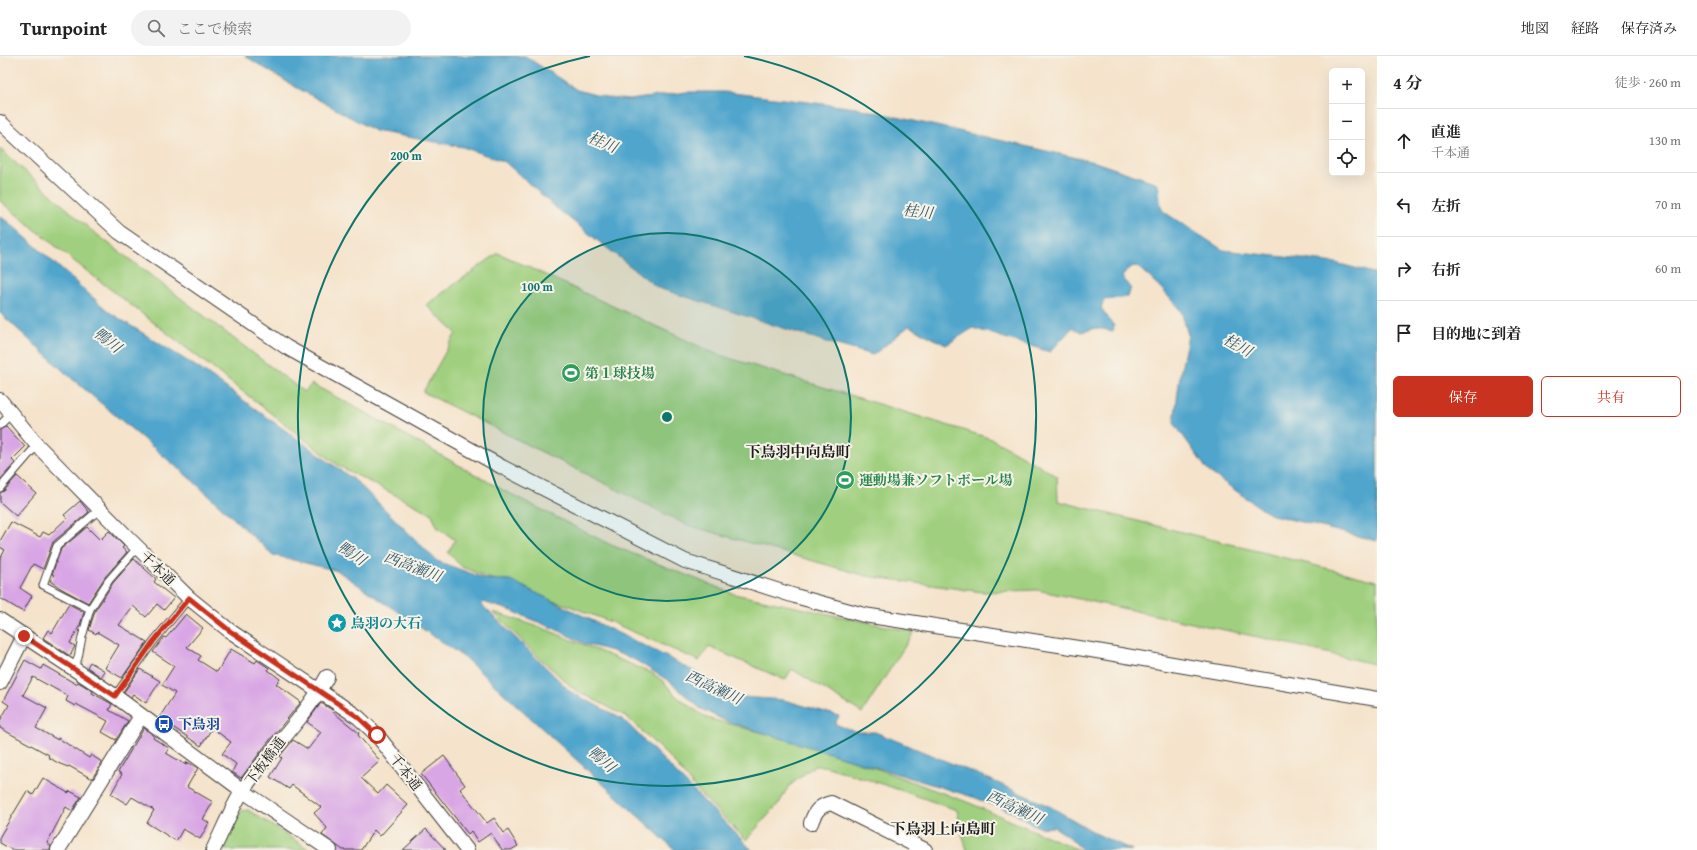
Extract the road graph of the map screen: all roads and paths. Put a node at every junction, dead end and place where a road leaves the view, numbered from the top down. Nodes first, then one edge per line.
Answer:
1 (0, 122) edge
2 (0, 400) edge
3 (12, 413) junction
4 (0, 425) edge
5 (37, 444) junction
6 (0, 488) edge
7 (100, 509) junction
8 (138, 548) junction
9 (189, 598) junction
10 (90, 609) junction
11 (0, 620) edge
12 (24, 636) junction
13 (73, 669) junction
14 (327, 677) dead end
15 (0, 683) edge
16 (320, 691) junction
17 (115, 696) junction
18 (1377, 699) edge
19 (141, 716) junction
20 (243, 791) junction
21 (811, 823) dead end
22 (58, 850) edge
23 (212, 850) edge
24 (330, 850) edge
25 (466, 850) edge
26 (925, 850) edge

1 - 18 street
2 - 3 street, 千本通
3 - 4 lane
3 - 5 street, 千本通
5 - 6 lane
5 - 7 street, 千本通
7 - 8 street, 千本通
7 - 10 lane
8 - 9 street, 千本通
8 - 10 lane
9 - 16 street, 千本通
9 - 17 lane
10 - 13 lane
11 - 12 street
12 - 13 street
12 - 15 street
13 - 17 street
14 - 16 street, 下板橋通
16 - 20 street, 下板橋通
16 - 25 street, 千本通
17 - 19 street
19 - 20 street
19 - 22 street
20 - 23 street, 下板橋通
20 - 24 street
21 - 26 street

